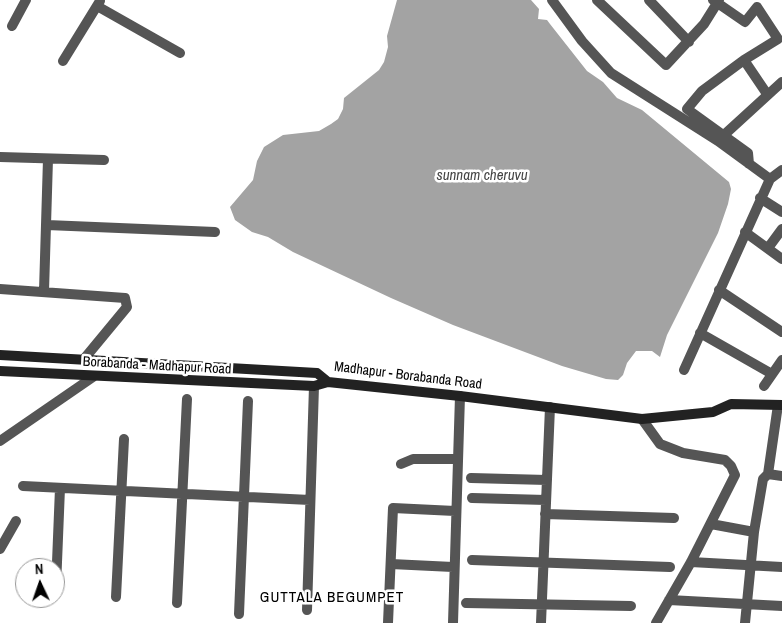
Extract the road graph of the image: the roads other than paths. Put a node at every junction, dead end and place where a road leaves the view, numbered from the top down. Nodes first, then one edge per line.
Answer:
1 (26, 0) edge
2 (552, 0) edge
3 (597, 0) edge
4 (648, 0) edge
5 (716, 1) edge
6 (98, 3) edge
7 (12, 26) dead end
8 (689, 42) junction
9 (180, 52) dead end
10 (744, 60) junction
11 (64, 61) dead end
12 (782, 82) edge
13 (767, 94) junction
14 (724, 135) junction
15 (0, 157) edge
16 (48, 159) junction
17 (104, 160) dead end
18 (749, 164) junction
19 (782, 171) edge
20 (770, 179) junction
21 (760, 198) junction
22 (782, 212) edge
23 (47, 224) junction
24 (782, 229) edge
25 (215, 232) dead end
26 (745, 232) junction
27 (768, 248) junction
28 (782, 259) edge
29 (0, 288) edge
30 (719, 290) junction
31 (44, 291) junction
32 (782, 332) edge
33 (700, 334) junction
34 (0, 355) edge
35 (84, 359) junction
36 (782, 360) edge
37 (684, 370) dead end
38 (0, 371) edge
39 (772, 374) junction
40 (93, 377) junction
41 (328, 382) junction
42 (314, 386) junction
43 (764, 386) dead end
44 (460, 396) junction
45 (187, 399) dead end
46 (248, 401) dead end
47 (780, 405) edge
48 (550, 407) junction
49 (644, 419) junction
50 (0, 433) edge
51 (14, 433) junction
52 (124, 439) dead end
53 (0, 442) edge
54 (457, 459) junction
55 (400, 464) dead end
56 (768, 474) junction
57 (782, 476) edge
58 (471, 478) dead end
59 (547, 480) junction
60 (23, 486) dead end
61 (60, 488) junction
62 (121, 491) junction
63 (182, 494) junction
64 (243, 497) junction
65 (472, 498) dead end
66 (310, 500) junction
67 (546, 500) junction
68 (455, 511) junction
69 (545, 514) junction
70 (674, 518) dead end
71 (16, 521) dead end
72 (711, 524) junction
73 (754, 532) junction
74 (0, 548) edge
75 (57, 558) edge
76 (472, 560) dead end
77 (691, 562) junction
78 (391, 564) junction
79 (543, 564) junction
80 (751, 566) junction
81 (453, 567) junction
82 (670, 567) dead end
83 (782, 567) edge
84 (116, 597) dead end
85 (669, 600) junction
86 (177, 603) dead end
87 (466, 603) dead end
88 (542, 604) junction
89 (747, 605) junction
90 (631, 606) dead end
91 (782, 606) edge
92 (307, 610) dead end
93 (239, 614) dead end
94 (388, 623) edge
95 (453, 623) edge
96 (541, 623) edge
97 (656, 623) edge
98 (745, 623) edge

1 - 7 street
2 - 18 street
3 - 8 street
4 - 8 street
5 - 8 street
5 - 10 street
6 - 9 street
6 - 11 street
10 - 13 street
10 - 14 street
12 - 13 street
13 - 14 street
14 - 18 street
15 - 16 street
16 - 17 street
16 - 23 street
18 - 20 street
19 - 20 street
20 - 21 street
21 - 22 street
21 - 26 street
23 - 25 street
23 - 31 street
24 - 27 street
26 - 27 street
26 - 30 street
27 - 28 street
29 - 31 street
30 - 32 street
30 - 33 street
31 - 35 street
33 - 37 street
33 - 39 street
34 - 35 street, Madhapur - Borabanda Road
35 - 41 street, Madhapur - Borabanda Road
36 - 39 street
38 - 40 street, Borabanda - Madhapur Road
39 - 43 street
40 - 42 street, Borabanda - Madhapur Road
40 - 51 street
41 - 42 street, Borabanda - Madhapur Road
41 - 44 street, Madhapur - Borabanda Road
42 - 66 street
44 - 48 street, Madhapur - Borabanda Road
44 - 54 street
45 - 63 street
46 - 64 street
47 - 49 street, Madhapur - Borabanda Road
47 - 56 street
48 - 49 street, Madhapur - Borabanda Road
48 - 59 street
49 - 72 street
50 - 51 street
51 - 53 street
52 - 62 street
54 - 55 street
54 - 68 street
56 - 57 street
56 - 73 street
58 - 59 street
59 - 67 street
60 - 61 street
61 - 62 street
61 - 75 street
62 - 63 street
62 - 84 street
63 - 64 street
63 - 86 street
64 - 66 street
64 - 93 street
65 - 67 street
66 - 92 street
67 - 69 street
68 - 78 street
68 - 81 street
69 - 70 street
69 - 79 street
71 - 74 street
72 - 73 street
72 - 77 street
73 - 80 street
76 - 79 street
77 - 80 street
77 - 85 street
78 - 81 street
78 - 94 street
79 - 82 street
79 - 88 street
80 - 83 street
80 - 89 street
81 - 95 street
85 - 89 street
85 - 97 street
87 - 88 street
88 - 90 street
88 - 96 street
89 - 91 street
89 - 98 street

